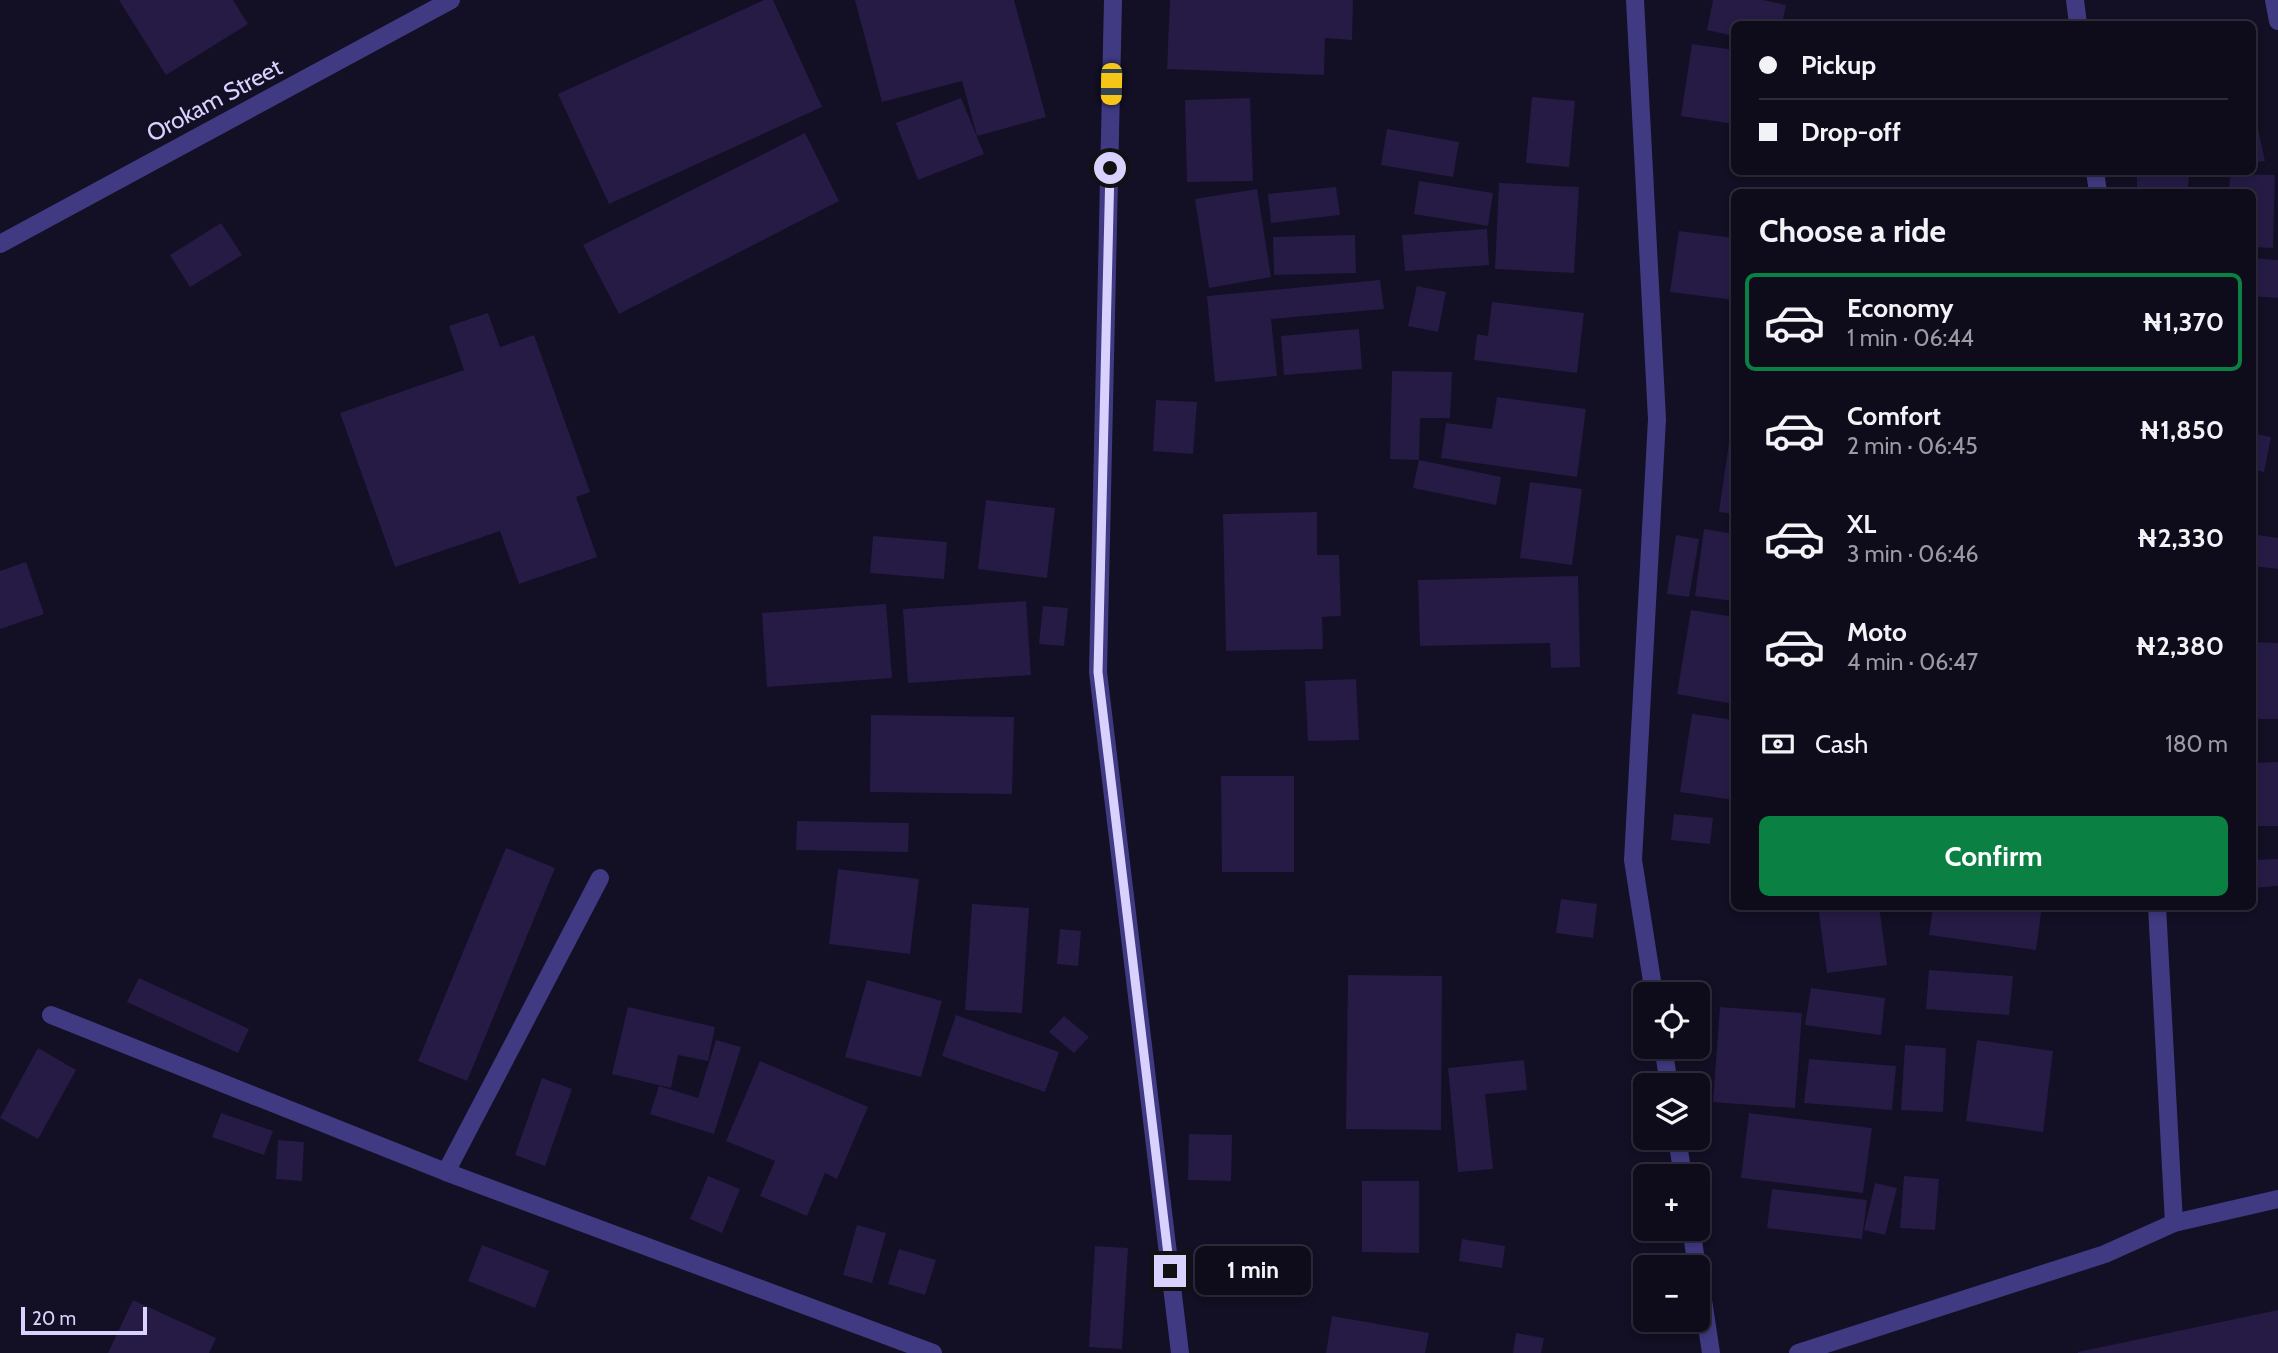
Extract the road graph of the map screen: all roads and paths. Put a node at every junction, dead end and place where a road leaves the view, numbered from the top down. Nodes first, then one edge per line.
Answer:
1 (451, 0) edge
2 (1113, 0) edge
3 (1635, 0) edge
4 (2075, 0) edge
5 (2274, 0) edge
6 (2078, 21) edge
7 (2278, 21) edge
8 (0, 244) edge
9 (600, 878) dead end
10 (2157, 910) edge
11 (1652, 982) edge
12 (51, 1015) dead end
13 (446, 1172) junction
14 (2278, 1199) edge
15 (2174, 1223) junction
16 (1708, 1332) edge
17 (933, 1353) edge
18 (1180, 1353) edge
19 (1711, 1353) edge
20 (1798, 1353) edge

1 - 8 street, Orokam Street
2 - 18 street
3 - 11 street
4 - 6 street
5 - 7 street
9 - 13 street
10 - 15 street
12 - 13 street
13 - 17 street
14 - 15 street
15 - 20 street
16 - 19 street

